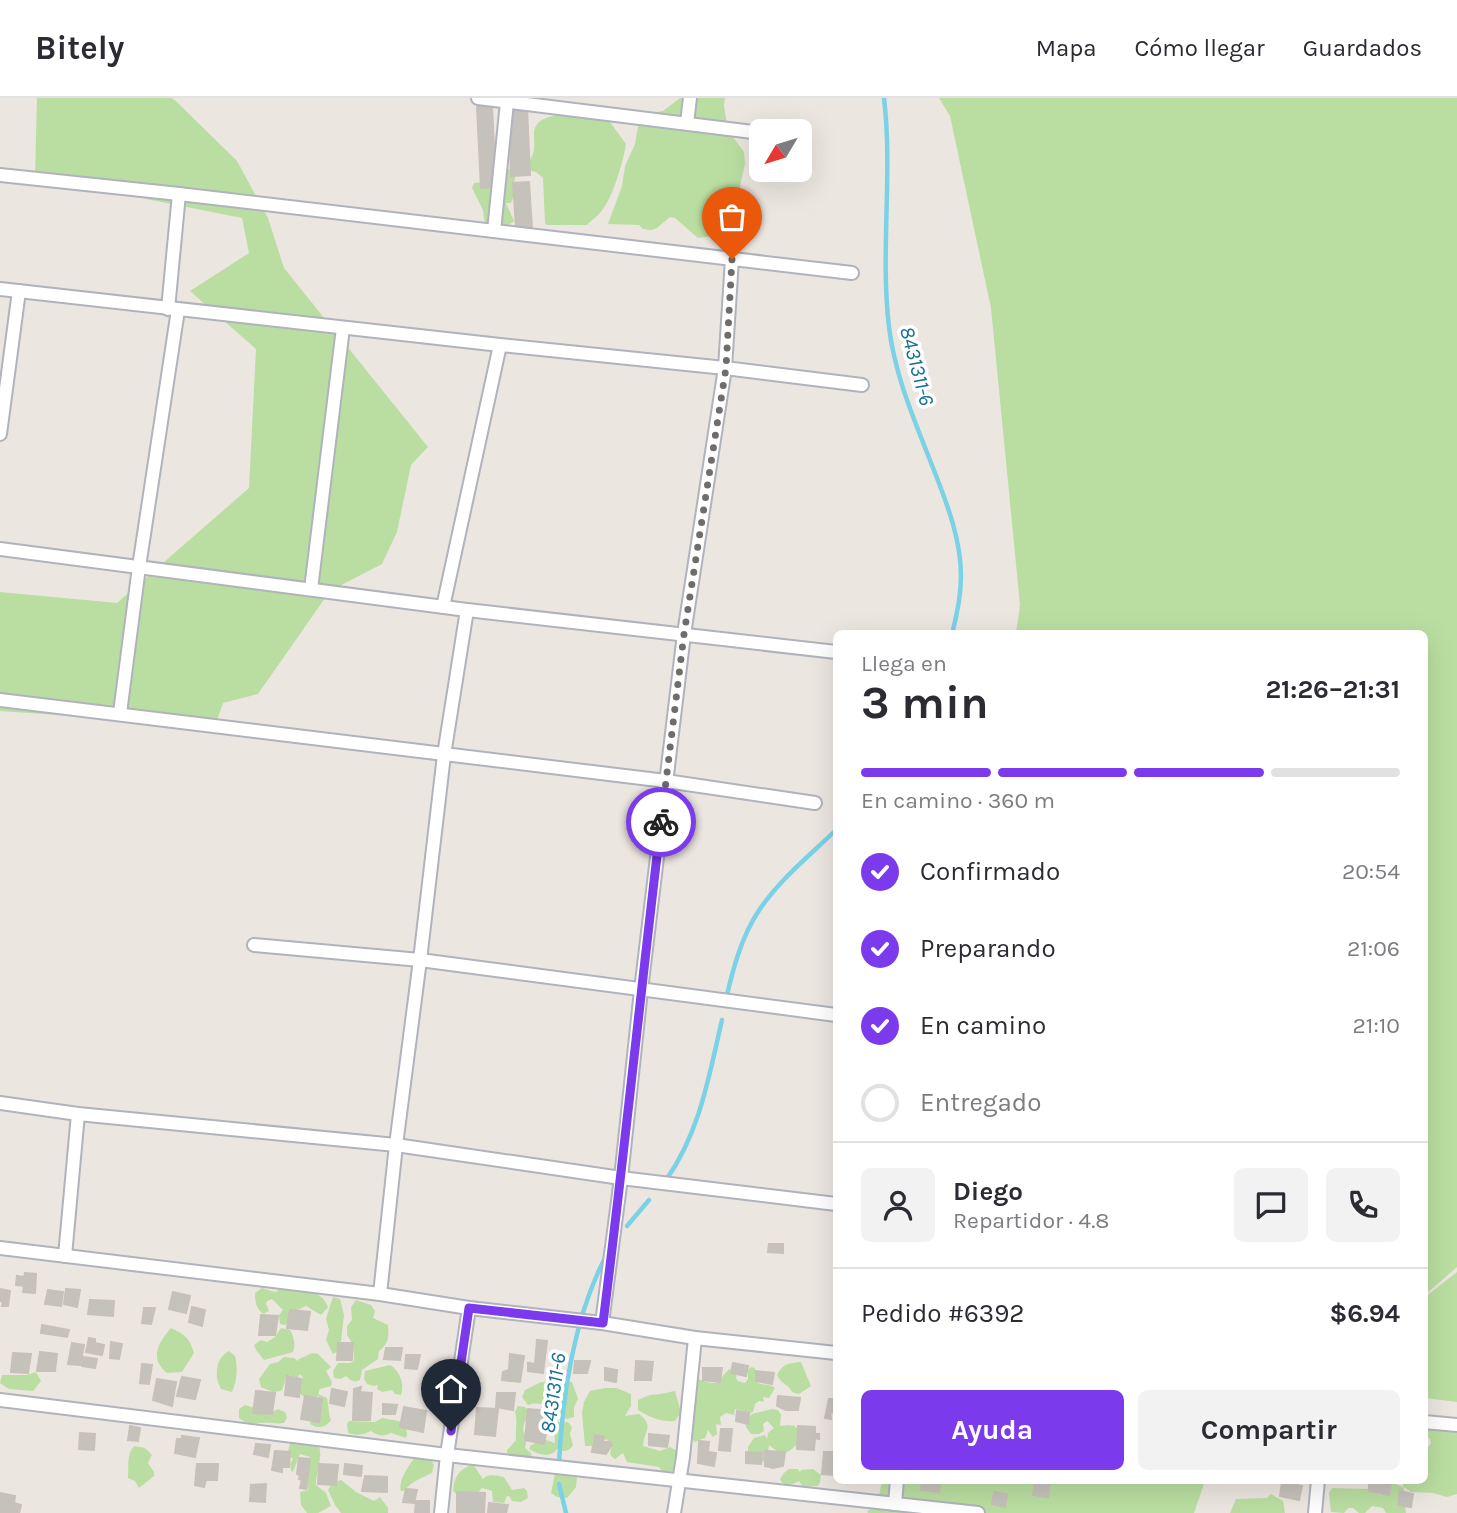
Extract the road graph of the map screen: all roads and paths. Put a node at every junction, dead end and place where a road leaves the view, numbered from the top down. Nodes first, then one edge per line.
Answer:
1 (478, 98) edge
2 (690, 98) edge
3 (507, 102) junction
4 (687, 123) junction
5 (749, 131) edge
6 (0, 174) edge
7 (179, 194) junction
8 (494, 231) junction
9 (732, 259) junction
10 (852, 273) dead end
11 (0, 289) edge
12 (19, 291) junction
13 (173, 309) junction
14 (343, 328) junction
15 (499, 345) junction
16 (726, 368) junction
17 (862, 385) dead end
18 (0, 434) edge
19 (0, 548) edge
20 (139, 567) junction
21 (312, 589) junction
22 (443, 607) junction
23 (467, 610) junction
24 (684, 634) junction
25 (833, 652) edge
26 (0, 699) edge
27 (120, 713) junction
28 (444, 755) junction
29 (666, 781) junction
30 (814, 803) dead end
31 (254, 945) dead end
32 (420, 960) junction
33 (641, 990) junction
34 (833, 1015) edge
35 (0, 1103) edge
36 (79, 1114) junction
37 (396, 1144) junction
38 (621, 1178) junction
39 (833, 1204) edge
40 (0, 1248) edge
41 (65, 1256) junction
42 (380, 1294) junction
43 (469, 1308) junction
44 (603, 1323) junction
45 (695, 1338) junction
46 (833, 1353) edge
47 (0, 1400) edge
48 (1428, 1422) edge
49 (1457, 1425) edge
50 (447, 1455) junction
51 (678, 1480) junction
52 (897, 1484) edge
53 (1318, 1484) edge
54 (895, 1504) junction
55 (441, 1513) edge
56 (674, 1513) edge
57 (978, 1513) edge
58 (1315, 1513) edge

1 - 3 street
2 - 4 street
3 - 4 street
3 - 8 street
4 - 5 street
6 - 7 street
7 - 8 street
7 - 13 street
8 - 9 street
9 - 10 street
9 - 16 street
11 - 12 street
12 - 13 street
12 - 18 street
13 - 14 street
13 - 20 street
14 - 15 street
14 - 21 street
15 - 16 street
15 - 22 street
16 - 17 street
16 - 24 street
19 - 20 street
20 - 21 street
20 - 27 street
21 - 22 street
22 - 23 street
23 - 24 street
23 - 28 street
24 - 25 street
24 - 29 street
26 - 27 street
27 - 28 street
28 - 29 street
28 - 32 street
29 - 30 street
29 - 33 street
31 - 32 street
32 - 33 street
32 - 37 street
33 - 34 street
33 - 38 street
35 - 36 street
36 - 37 street
36 - 41 street
37 - 38 street
37 - 42 street
38 - 39 street
38 - 44 street
40 - 41 street
41 - 42 street
42 - 43 street
43 - 44 street
43 - 50 street
44 - 45 street
45 - 46 street
45 - 51 street
47 - 50 street
48 - 49 street
50 - 51 street
50 - 55 street
51 - 54 street
51 - 56 street
52 - 54 street
53 - 58 street
54 - 57 street

